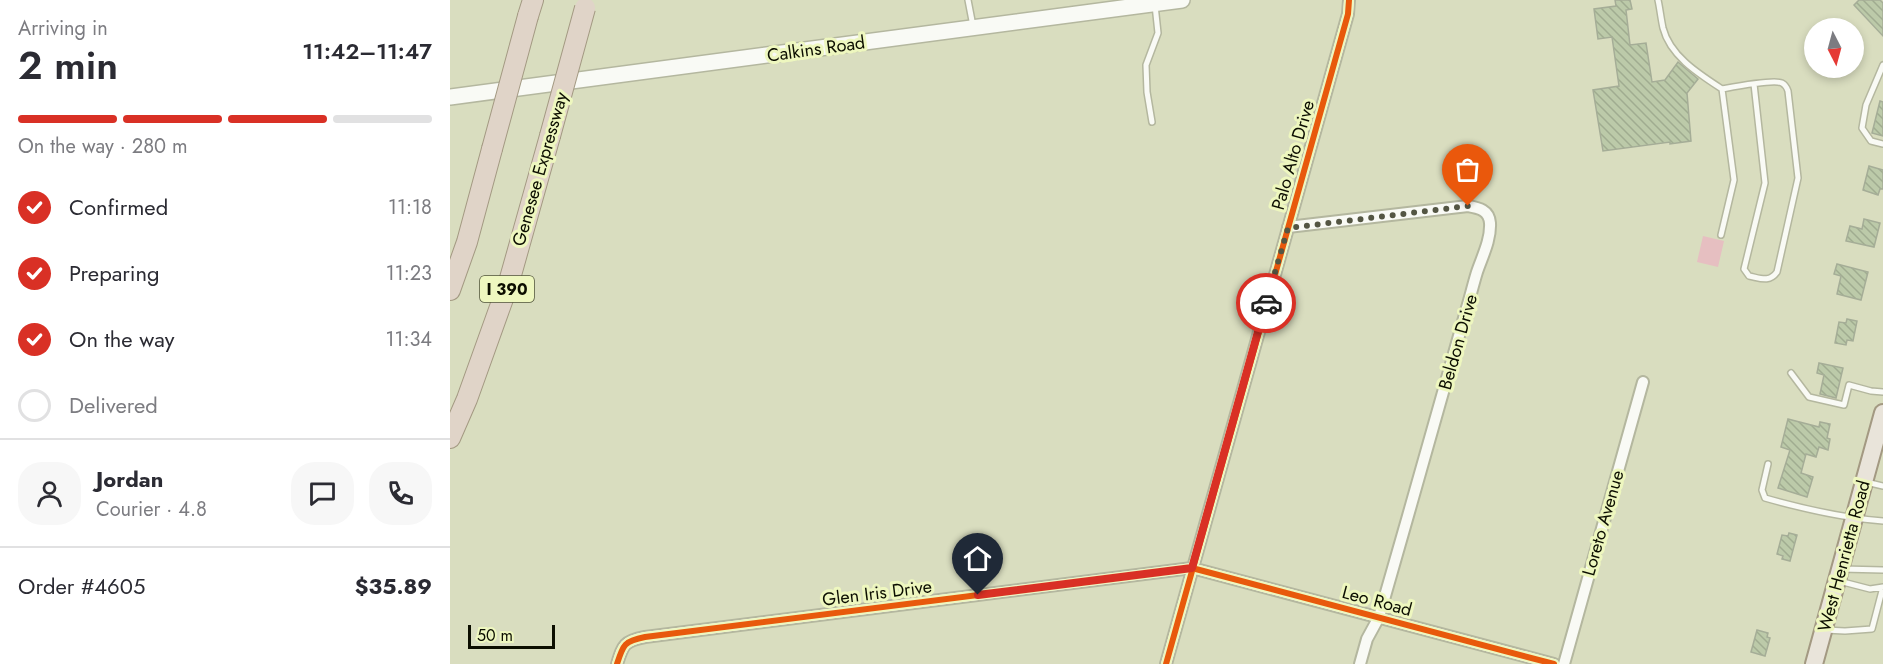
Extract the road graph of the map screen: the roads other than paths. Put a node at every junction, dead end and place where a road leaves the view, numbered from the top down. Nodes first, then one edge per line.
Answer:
1 (968, 0) edge
2 (1182, 0) edge
3 (1349, 0) edge
4 (1659, 0) edge
5 (1151, 2) edge
6 (586, 4) edge
7 (530, 8) edge
8 (973, 28) junction
9 (1883, 65) edge
10 (1754, 84) junction
11 (1722, 89) junction
12 (450, 97) edge
13 (1152, 122) dead end
14 (1883, 144) edge
15 (1288, 228) junction
16 (1721, 235) dead end
17 (450, 290) edge
18 (1791, 373) dead end
19 (1643, 382) dead end
20 (1883, 392) edge
21 (1883, 413) edge
22 (450, 438) edge
23 (1768, 464) dead end
24 (1864, 481) junction
25 (1883, 486) edge
26 (1854, 519) junction
27 (1883, 521) edge
28 (1192, 568) junction
29 (1883, 570) edge
30 (1839, 575) junction
31 (1883, 587) edge
32 (1379, 617) junction
33 (1824, 630) junction
34 (617, 664) edge
35 (1166, 664) edge
36 (1360, 664) edge
37 (1554, 664) edge
38 (1564, 664) edge
39 (1814, 664) edge

1 - 8 lane
2 - 5 main road, Calkins Road
3 - 15 street, Palo Alto Drive
4 - 11 lane
5 - 8 main road, Calkins Road
5 - 13 lane
6 - 22 highway, Genesee Expressway / I 390, bridge
7 - 17 highway, I 390, bridge
8 - 12 main road, Calkins Road
9 - 14 lane
10 - 10 lane
10 - 11 lane
11 - 16 lane
15 - 28 street, Palo Alto Drive
15 - 32 street, Beldon Drive
18 - 20 lane
19 - 38 street, Loreto Avenue
21 - 24 main road, West Henrietta Road
23 - 26 lane
24 - 25 lane
24 - 26 main road, West Henrietta Road
26 - 27 lane
26 - 30 main road, West Henrietta Road
28 - 32 street, Leo Road
28 - 34 street, Glen Iris Drive
28 - 35 street, Palo Alto Drive
29 - 30 lane
30 - 31 lane
30 - 33 main road, West Henrietta Road
31 - 33 lane
32 - 36 street, Beldon Drive
32 - 37 street, Leo Road
33 - 39 main road, West Henrietta Road

